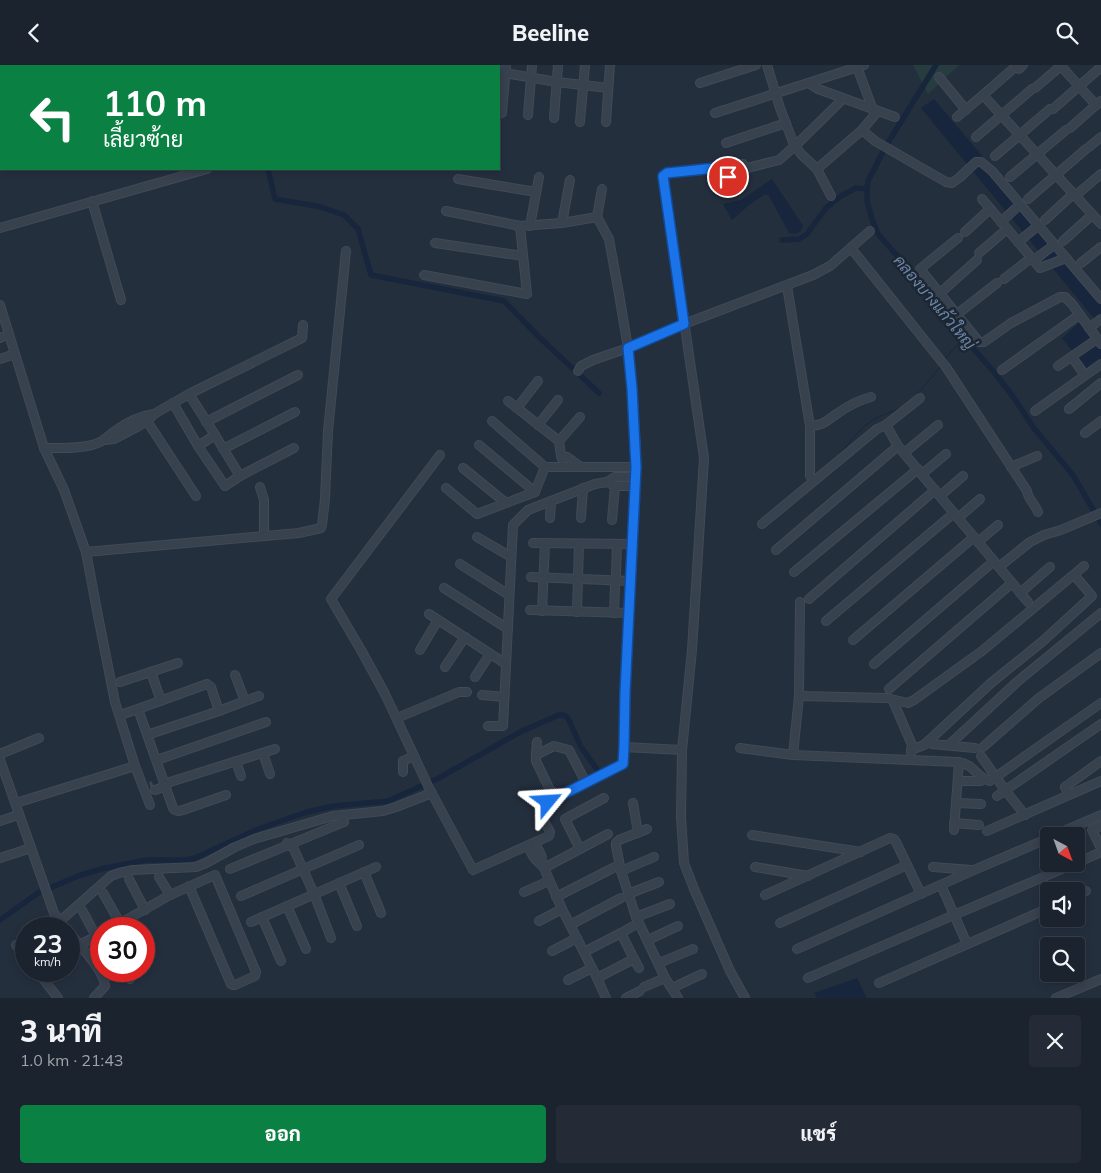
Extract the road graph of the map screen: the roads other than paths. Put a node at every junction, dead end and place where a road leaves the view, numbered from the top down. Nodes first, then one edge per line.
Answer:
1 (506, 65) edge
2 (532, 65) edge
3 (558, 65) edge
4 (585, 65) edge
5 (610, 65) edge
6 (756, 65) edge
7 (767, 65) edge
8 (1061, 65) edge
9 (861, 66) edge
10 (1019, 67) edge
11 (1101, 67) edge
12 (502, 73) edge
13 (939, 77) dead end
14 (531, 78) junction
15 (557, 82) junction
16 (700, 83) dead end
17 (809, 83) junction
18 (583, 85) junction
19 (1079, 86) junction
20 (608, 88) junction
21 (776, 93) junction
22 (983, 95) junction
23 (843, 99) junction
24 (501, 103) edge
25 (1099, 103) edge
26 (966, 110) junction
27 (875, 111) junction
28 (502, 113) dead end
29 (715, 113) dead end
30 (528, 115) dead end
31 (1001, 115) junction
32 (895, 117) dead end
33 (957, 117) dead end
34 (554, 119) dead end
35 (580, 122) dead end
36 (606, 122) dead end
37 (786, 123) junction
38 (862, 130) junction
39 (1019, 135) junction
40 (976, 137) dead end
41 (1101, 137) edge
42 (726, 143) dead end
43 (796, 145) junction
44 (1037, 155) junction
45 (995, 156) dead end
46 (816, 169) junction
47 (202, 170) edge
48 (1101, 174) edge
49 (1056, 175) junction
50 (539, 177) dead end
51 (1010, 177) dead end
52 (458, 179) dead end
53 (570, 180) dead end
54 (602, 189) dead end
55 (536, 192) junction
56 (1074, 195) junction
57 (831, 196) dead end
58 (982, 199) dead end
59 (1028, 199) dead end
60 (92, 201) junction
61 (990, 209) junction
62 (1015, 209) dead end
63 (446, 211) dead end
64 (597, 217) junction
65 (1098, 218) edge
66 (1045, 220) dead end
67 (1001, 221) junction
68 (562, 223) junction
69 (520, 226) junction
70 (530, 226) junction
71 (0, 228) edge
72 (1007, 229) junction
73 (1034, 229) dead end
74 (870, 231) dead end
75 (1063, 241) dead end
76 (1018, 242) junction
77 (434, 243) dead end
78 (1101, 247) edge
79 (851, 248) junction
80 (1050, 248) dead end
81 (346, 251) dead end
82 (523, 256) junction
83 (1066, 258) junction
84 (1033, 259) junction
85 (1081, 263) dead end
86 (424, 275) dead end
87 (787, 286) junction
88 (939, 293) junction
89 (1101, 299) edge
90 (121, 300) dead end
91 (0, 305) edge
92 (956, 315) junction
93 (1080, 315) junction
94 (1101, 319) edge
95 (684, 324) junction
96 (302, 325) dead end
97 (1089, 328) junction
98 (1099, 341) edge
99 (628, 348) junction
100 (15, 354) junction
101 (1072, 357) junction
102 (0, 359) edge
103 (1101, 364) edge
104 (1058, 366) dead end
105 (1002, 370) dead end
106 (578, 371) dead end
107 (1082, 371) dead end
108 (298, 375) dead end
109 (538, 381) dead end
110 (1101, 383) edge
111 (188, 394) junction
112 (871, 397) dead end
113 (920, 399) dead end
114 (558, 400) dead end
115 (508, 401) dead end
116 (173, 403) junction
117 (516, 408) junction
118 (1069, 409) dead end
119 (1035, 411) dead end
120 (295, 412) dead end
121 (580, 417) dead end
122 (145, 418) junction
123 (492, 421) dead end
124 (1101, 421) edge
125 (206, 422) junction
126 (538, 425) junction
127 (886, 425) junction
128 (938, 425) dead end
129 (810, 426) junction
130 (1085, 433) dead end
131 (215, 435) junction
132 (560, 441) junction
133 (198, 445) junction
134 (479, 445) dead end
135 (44, 448) junction
136 (294, 448) dead end
137 (224, 449) junction
138 (901, 450) junction
139 (946, 454) dead end
140 (440, 455) dead end
141 (561, 456) junction
142 (1037, 456) dead end
143 (545, 467) junction
144 (570, 467) junction
145 (581, 467) junction
146 (636, 467) junction
147 (1011, 467) junction
148 (463, 468) dead end
149 (920, 472) junction
150 (240, 476) junction
151 (810, 476) dead end
152 (963, 476) dead end
153 (635, 477) junction
154 (611, 484) junction
155 (635, 486) junction
156 (260, 487) dead end
157 (446, 488) dead end
158 (582, 488) junction
159 (535, 492) junction
160 (938, 493) junction
161 (196, 496) dead end
162 (980, 499) dead end
163 (551, 501) junction
164 (506, 503) junction
165 (1038, 512) dead end
166 (1101, 513) edge
167 (956, 515) junction
168 (550, 518) dead end
169 (580, 519) dead end
170 (612, 520) dead end
171 (762, 524) dead end
172 (998, 525) dead end
173 (264, 535) junction
174 (477, 537) dead end
175 (976, 539) junction
176 (533, 543) dead end
177 (545, 543) junction
178 (579, 543) junction
179 (618, 544) junction
180 (632, 544) junction
181 (776, 550) dead end
182 (86, 552) junction
183 (512, 557) junction
184 (460, 564) dead end
185 (997, 564) junction
186 (1084, 565) dead end
187 (1050, 567) dead end
188 (794, 572) dead end
189 (616, 574) dead end
190 (1075, 576) dead end
191 (531, 577) dead end
192 (544, 578) junction
193 (578, 579) junction
194 (630, 581) junction
195 (1012, 583) junction
196 (615, 585) dead end
197 (444, 588) dead end
198 (1020, 593) junction
199 (510, 595) junction
200 (809, 599) dead end
201 (1028, 602) dead end
202 (800, 603) dead end
203 (530, 610) dead end
204 (542, 611) junction
205 (577, 612) junction
206 (614, 613) junction
207 (629, 613) junction
208 (1101, 613) edge
209 (429, 614) dead end
210 (438, 620) junction
211 (826, 621) dead end
212 (508, 629) junction
213 (464, 637) junction
214 (853, 640) dead end
215 (420, 650) dead end
216 (490, 653) junction
217 (1101, 653) edge
218 (178, 663) dead end
219 (506, 664) junction
220 (874, 664) dead end
221 (445, 667) dead end
222 (151, 672) junction
223 (235, 675) dead end
224 (475, 677) dead end
225 (120, 682) dead end
226 (890, 689) dead end
227 (466, 692) dead end
228 (482, 695) dead end
229 (259, 696) dead end
230 (504, 697) junction
231 (799, 697) junction
232 (161, 701) junction
233 (244, 701) junction
234 (894, 703) dead end
235 (1101, 703) edge
236 (138, 709) junction
237 (218, 711) junction
238 (123, 714) dead end
239 (397, 718) junction
240 (266, 722) dead end
241 (1101, 724) edge
242 (488, 727) dead end
243 (147, 735) junction
244 (39, 738) dead end
245 (537, 742) dead end
246 (932, 743) dead end
247 (949, 745) junction
248 (624, 747) junction
249 (740, 748) dead end
250 (275, 749) dead end
251 (911, 750) junction
252 (980, 750) junction
253 (682, 751) junction
254 (262, 753) junction
255 (0, 754) edge
256 (536, 755) junction
257 (793, 755) junction
258 (414, 756) junction
259 (910, 759) junction
260 (0, 760) edge
261 (157, 761) junction
262 (236, 761) junction
263 (1101, 761) edge
264 (959, 762) junction
265 (135, 766) junction
266 (403, 772) dead end
267 (270, 775) dead end
268 (241, 776) dead end
269 (997, 777) junction
270 (958, 781) junction
271 (981, 781) dead end
272 (1101, 781) edge
273 (166, 783) junction
274 (586, 783) junction
275 (429, 788) junction
276 (150, 789) junction
277 (550, 790) junction
278 (1005, 790) junction
279 (1069, 794) junction
280 (226, 795) dead end
281 (997, 796) dead end
282 (556, 797) junction
283 (604, 798) dead end
284 (548, 802) junction
285 (16, 803) junction
286 (633, 803) dead end
287 (956, 803) junction
288 (981, 804) dead end
289 (150, 805) dead end
290 (1025, 815) junction
291 (1101, 815) edge
292 (15, 816) dead end
293 (0, 821) edge
294 (344, 823) dead end
295 (979, 825) dead end
296 (1101, 826) edge
297 (1073, 827) edge
298 (647, 829) dead end
299 (285, 830) junction
300 (987, 831) dead end
301 (638, 833) junction
302 (608, 834) dead end
303 (752, 835) dead end
304 (291, 842) junction
305 (1040, 842) edge
306 (531, 844) junction
307 (359, 845) dead end
308 (31, 848) junction
309 (1101, 848) edge
310 (580, 849) junction
311 (861, 852) junction
312 (1101, 852) edge
313 (654, 857) dead end
314 (0, 858) edge
315 (1085, 859) edge
316 (907, 865) junction
317 (542, 866) junction
318 (211, 867) dead end
319 (376, 867) dead end
320 (755, 867) dead end
321 (933, 867) dead end
322 (230, 869) dead end
323 (303, 869) junction
324 (618, 869) junction
325 (974, 870) junction
326 (364, 872) junction
327 (1052, 873) edge
328 (215, 875) junction
329 (808, 876) junction
330 (159, 877) dead end
331 (129, 879) dead end
332 (549, 881) junction
333 (659, 882) dead end
334 (339, 883) junction
335 (941, 885) junction
336 (189, 886) junction
337 (524, 892) dead end
338 (103, 893) dead end
339 (314, 894) junction
340 (921, 894) junction
341 (170, 895) junction
342 (765, 895) dead end
343 (241, 896) dead end
344 (625, 896) junction
345 (556, 897) junction
346 (670, 904) dead end
347 (287, 906) junction
348 (562, 909) junction
349 (82, 910) dead end
350 (144, 910) junction
351 (1040, 911) edge
352 (381, 913) dead end
353 (954, 915) junction
354 (57, 917) edge
355 (65, 917) edge
356 (117, 917) edge
357 (131, 917) edge
358 (262, 917) junction
359 (539, 921) dead end
360 (635, 921) junction
361 (90, 922) edge
362 (251, 922) dead end
363 (780, 923) dead end
364 (357, 925) dead end
365 (570, 925) junction
366 (678, 926) dead end
367 (621, 933) junction
368 (332, 938) dead end
369 (576, 938) junction
370 (648, 940) junction
371 (967, 944) junction
372 (80, 946) edge
373 (306, 949) dead end
374 (693, 949) dead end
375 (797, 949) dead end
376 (552, 951) dead end
377 (584, 952) junction
378 (634, 959) junction
379 (281, 961) dead end
380 (659, 963) junction
381 (592, 968) junction
382 (639, 968) dead end
383 (702, 974) dead end
384 (598, 978) junction
385 (665, 978) junction
386 (808, 978) dead end
387 (1101, 979) edge
388 (568, 980) dead end
389 (46, 982) edge
390 (879, 983) dead end
391 (672, 988) junction
392 (604, 997) edge
393 (58, 998) edge
394 (94, 998) edge
395 (626, 998) edge
396 (678, 998) edge
397 (745, 998) edge
398 (1056, 998) edge

1 - 12 street
2 - 14 street
3 - 15 street
4 - 18 street
5 - 20 street
6 - 16 street
7 - 21 street
8 - 19 street
8 - 31 street
9 - 17 street
9 - 27 street
10 - 22 street
11 - 19 street
12 - 14 street
12 - 24 street
13 - 26 street
14 - 15 street
14 - 30 street
15 - 18 street
15 - 34 street
17 - 21 street
17 - 23 street
18 - 20 street
18 - 35 street
19 - 25 street
19 - 39 street
20 - 36 street
21 - 29 street
21 - 37 street
22 - 26 street
22 - 31 street
23 - 27 street
23 - 43 street
24 - 28 street
25 - 44 street
26 - 33 street
27 - 32 street
27 - 38 street
31 - 39 street
31 - 40 street
37 - 42 street
37 - 43 street
38 - 46 street
38 - 83 street
39 - 44 street
39 - 45 street
41 - 49 street
43 - 46 street
43 - 95 street
44 - 49 street
44 - 51 street
46 - 57 street
47 - 60 street
48 - 56 street
49 - 56 street
49 - 59 street
50 - 55 street
52 - 55 street
53 - 68 street
54 - 64 street
55 - 70 street
56 - 65 street
56 - 66 street
58 - 61 street
60 - 71 street
60 - 90 street
61 - 67 street
61 - 88 street
62 - 67 street
63 - 69 street
64 - 68 street
64 - 99 street
65 - 75 street
67 - 72 street
68 - 70 street
69 - 70 street
69 - 82 street
72 - 76 street
72 - 88 street
73 - 76 street
74 - 79 street
76 - 84 street
77 - 82 street
78 - 85 street
79 - 87 street
79 - 147 street
80 - 84 street
81 - 173 street
82 - 86 street
83 - 84 street
83 - 89 street
84 - 92 street
87 - 95 street
87 - 129 street
88 - 92 street
91 - 100 street
92 - 93 street
93 - 97 street
93 - 105 street
94 - 97 street
95 - 99 street
95 - 253 street
96 - 111 street
97 - 98 street
98 - 101 street
99 - 106 street
99 - 146 street
100 - 102 street
100 - 135 street
101 - 104 street
101 - 107 street
103 - 119 street
108 - 125 street
109 - 117 street
110 - 118 street
111 - 116 street
111 - 125 street
112 - 129 street
113 - 127 street
114 - 126 street
115 - 117 street
116 - 122 street
116 - 133 street
117 - 126 street
120 - 137 street
121 - 132 street
122 - 135 street
122 - 161 street
123 - 143 street
124 - 130 street
125 - 131 street
126 - 132 street
127 - 138 street
127 - 171 street
128 - 138 street
129 - 151 street
131 - 133 street
131 - 137 street
132 - 141 street
133 - 150 street
134 - 159 street
135 - 182 street
136 - 150 street
137 - 150 street
138 - 149 street
138 - 181 street
139 - 149 street
140 - 239 street
141 - 144 street
141 - 145 street
142 - 147 street
143 - 144 street
143 - 159 street
144 - 145 street
145 - 146 street
146 - 153 street
147 - 165 street
148 - 164 street
149 - 160 street
149 - 188 street
152 - 160 street
153 - 154 street
153 - 155 street
154 - 155 street
154 - 158 street
154 - 170 street
155 - 180 street
156 - 173 street
157 - 164 street
158 - 163 street
158 - 169 street
159 - 164 street
160 - 167 street
160 - 200 street
162 - 167 street
163 - 168 street
163 - 183 street
166 - 185 street
167 - 175 street
167 - 211 street
172 - 175 street
173 - 182 street
174 - 183 street
175 - 185 street
175 - 214 street
176 - 177 street
177 - 178 street
177 - 192 street
178 - 179 street
178 - 193 street
179 - 180 street
179 - 189 street
180 - 194 street
182 - 265 street
183 - 199 street
184 - 199 street
185 - 195 street
185 - 220 street
186 - 231 street
187 - 198 street
190 - 251 street
191 - 192 street
192 - 193 street
192 - 204 street
193 - 194 street
193 - 205 street
194 - 207 street
195 - 198 street
195 - 226 street
196 - 206 street
197 - 212 street
198 - 201 street
199 - 212 street
202 - 231 street
203 - 204 street
204 - 205 street
205 - 206 street
206 - 207 street
207 - 248 street
208 - 247 street
209 - 210 street
210 - 213 street
210 - 215 street
212 - 219 street
213 - 216 street
213 - 221 street
216 - 219 street
216 - 224 street
217 - 252 street
218 - 222 street
219 - 230 street
222 - 225 street
222 - 232 street
223 - 233 street
227 - 239 street
228 - 230 street
229 - 233 street
230 - 242 street
231 - 257 street
232 - 236 street
232 - 237 street
233 - 237 street
234 - 251 street
235 - 269 street
236 - 238 street
236 - 243 street
237 - 243 street
239 - 258 street
240 - 261 street
241 - 278 street
243 - 261 street
244 - 255 street
245 - 256 street
246 - 247 street
247 - 252 street
248 - 253 street
248 - 274 street
249 - 257 street
250 - 254 street
251 - 259 street
252 - 269 street
253 - 397 street
254 - 262 street
254 - 267 street
256 - 274 street
256 - 277 street
257 - 259 street
258 - 266 street
258 - 275 street
259 - 264 street
260 - 285 street
261 - 273 street
262 - 268 street
262 - 273 street
263 - 279 street
264 - 269 street
264 - 270 street
265 - 276 street
265 - 285 street
269 - 278 street
270 - 271 street
270 - 287 street
272 - 279 street
273 - 276 street
273 - 280 street
274 - 282 street
275 - 299 street
275 - 306 street
276 - 289 street
277 - 282 street
277 - 284 street
278 - 281 street
278 - 290 street
279 - 290 street
282 - 284 street
283 - 310 street
284 - 306 street
285 - 308 street
286 - 301 street
287 - 288 street
287 - 295 street
290 - 300 street
291 - 297 street
292 - 293 street
294 - 304 street
296 - 309 street
298 - 301 street
299 - 304 street
299 - 355 street
301 - 324 street
302 - 310 street
303 - 311 street
304 - 322 street
304 - 323 street
305 - 325 street
306 - 317 street
307 - 323 street
308 - 314 street
308 - 354 street
310 - 317 street
311 - 316 street
311 - 329 street
312 - 315 street
313 - 324 street
316 - 340 street
316 - 363 street
317 - 332 street
318 - 328 street
319 - 326 street
320 - 329 street
321 - 325 street
323 - 339 street
323 - 343 street
324 - 344 street
324 - 345 street
325 - 335 street
326 - 334 street
326 - 352 street
327 - 353 street
328 - 336 street
328 - 336 street
329 - 342 street
330 - 341 street
331 - 350 street
332 - 337 street
332 - 345 street
333 - 344 street
334 - 339 street
334 - 364 street
335 - 340 street
335 - 353 street
336 - 341 street
338 - 356 street
339 - 347 street
339 - 368 street
340 - 375 street
341 - 350 street
344 - 360 street
344 - 365 street
345 - 348 street
346 - 360 street
347 - 358 street
347 - 373 street
348 - 359 street
348 - 365 street
349 - 361 street
350 - 357 street
351 - 371 street
353 - 371 street
353 - 386 street
358 - 362 street
358 - 379 street
360 - 367 street
360 - 370 street
365 - 369 street
366 - 370 street
367 - 377 street
367 - 378 street
369 - 376 street
369 - 377 street
370 - 380 street
371 - 390 street
372 - 394 street
374 - 380 street
377 - 381 street
378 - 382 street
378 - 384 street
380 - 385 street
381 - 384 street
381 - 388 street
383 - 391 street
384 - 392 street
385 - 391 street
385 - 395 street
387 - 398 street
389 - 393 street
391 - 396 street

